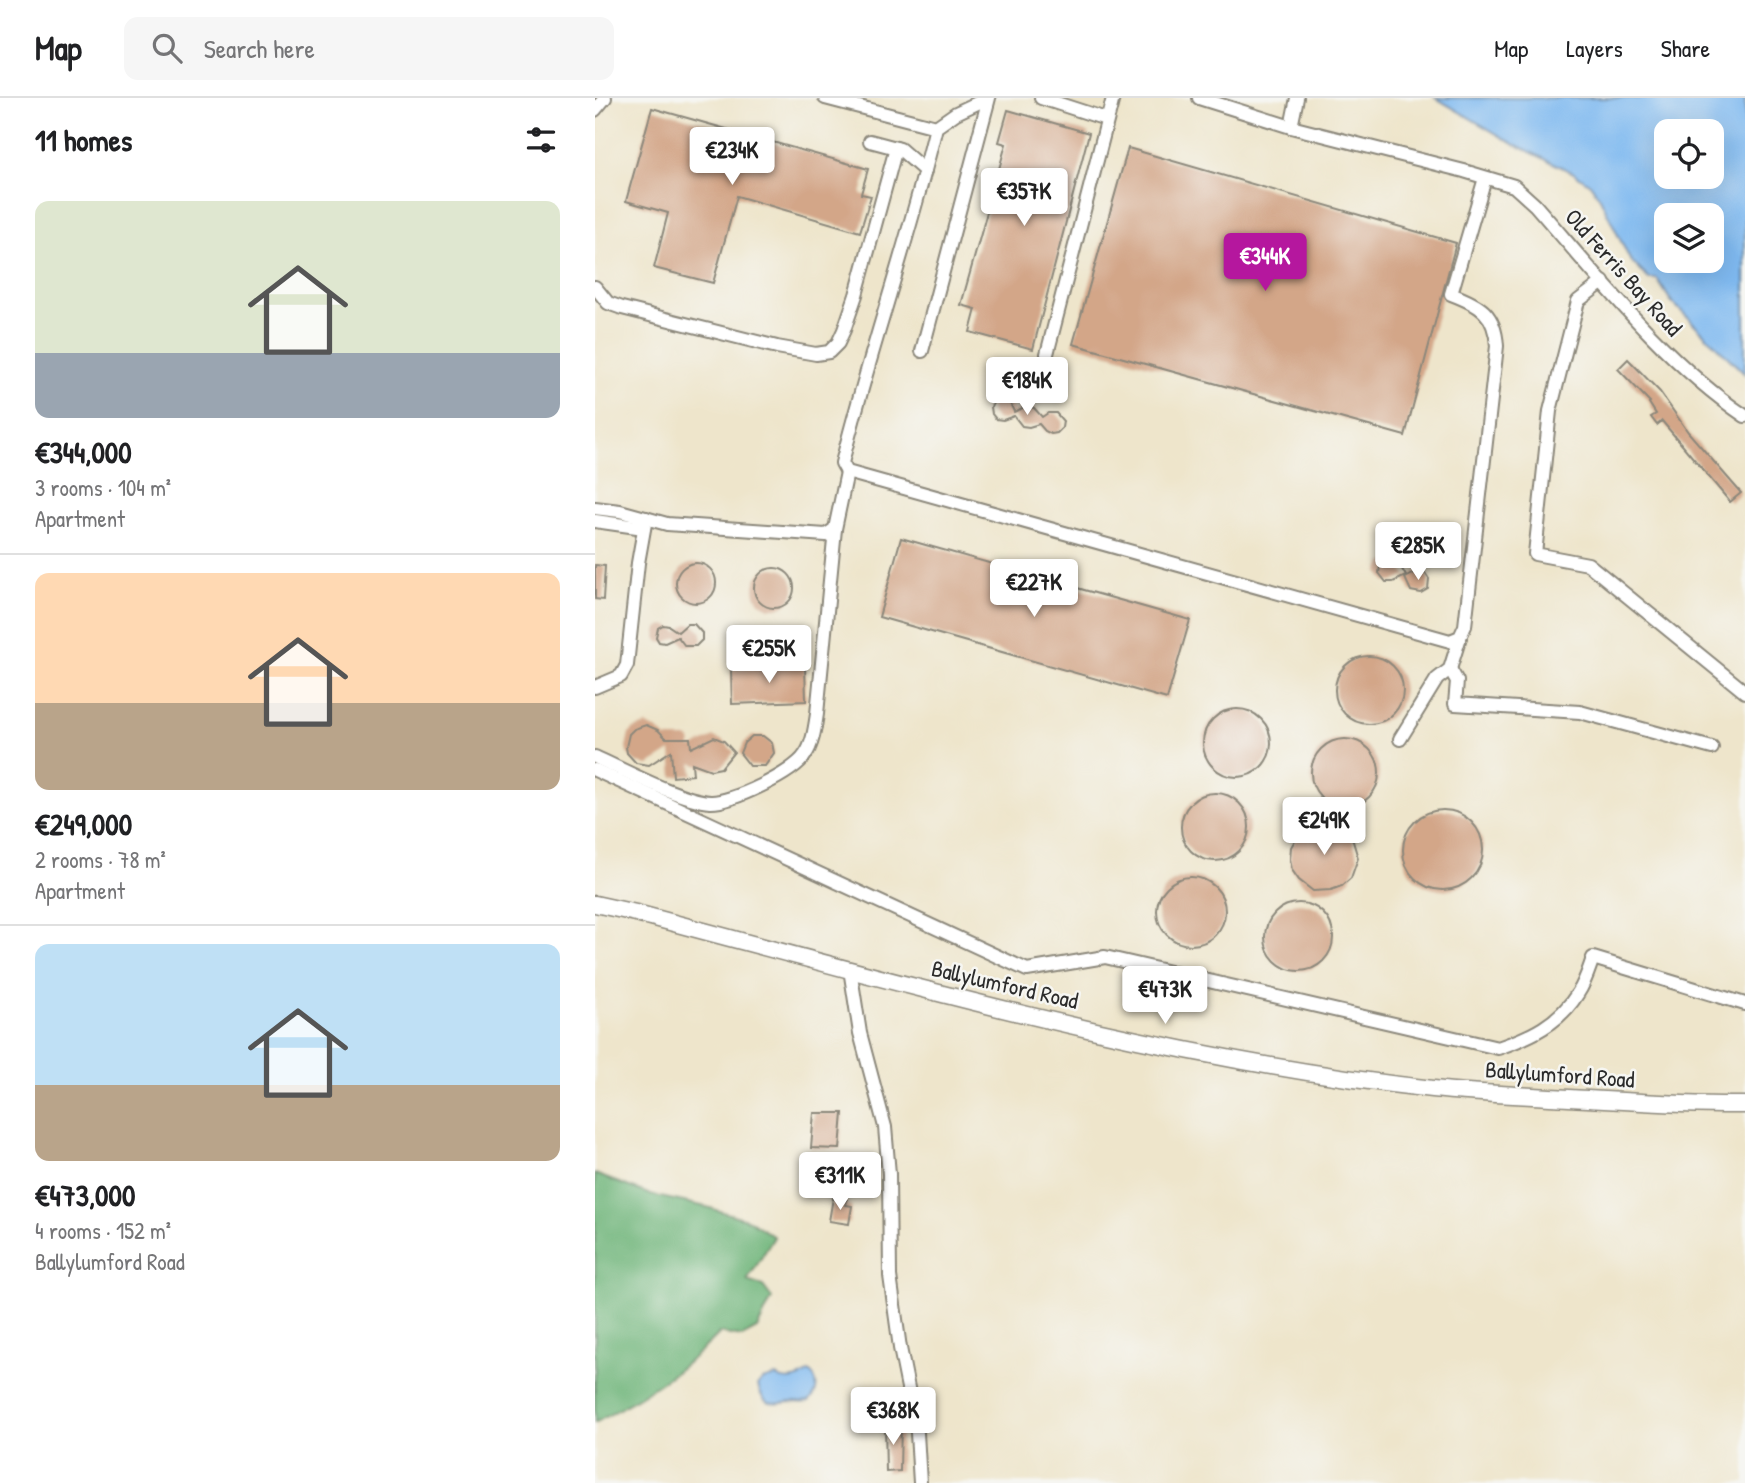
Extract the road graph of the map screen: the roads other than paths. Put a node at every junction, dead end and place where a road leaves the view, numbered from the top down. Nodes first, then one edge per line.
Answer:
1 (605, 98) edge
2 (825, 98) edge
3 (988, 98) edge
4 (1041, 98) edge
5 (1113, 98) edge
6 (1199, 98) edge
7 (1297, 98) edge
8 (595, 110) edge
9 (1107, 118) junction
10 (936, 127) junction
11 (1291, 127) junction
12 (870, 141) dead end
13 (896, 148) junction
14 (925, 171) junction
15 (1485, 178) junction
16 (1602, 282) junction
17 (595, 287) edge
18 (922, 351) dead end
19 (1047, 354) dead end
20 (1745, 416) edge
21 (847, 472) junction
22 (595, 509) edge
23 (595, 521) edge
24 (645, 523) junction
25 (835, 529) junction
26 (1459, 637) junction
27 (1450, 669) junction
28 (595, 687) edge
29 (1745, 692) edge
30 (1400, 739) dead end
31 (1712, 748) dead end
32 (595, 757) edge
33 (595, 769) edge
34 (595, 904) edge
35 (850, 969) junction
36 (1745, 1004) edge
37 (1745, 1105) edge
38 (920, 1483) edge

1 - 8 street
2 - 10 street
3 - 10 street
3 - 18 street
4 - 9 street
5 - 9 street
6 - 11 street, Old Ferris Bay Road
7 - 11 street
9 - 19 street
10 - 14 street
11 - 15 street, Old Ferris Bay Road
12 - 13 street
13 - 14 street
13 - 17 street
14 - 21 street
15 - 16 street, Old Ferris Bay Road
15 - 26 street
16 - 20 street, Old Ferris Bay Road
16 - 29 street
21 - 25 street
21 - 26 street
22 - 24 street
23 - 24 street
24 - 25 street
24 - 28 street
25 - 32 street
26 - 27 street
27 - 30 street
27 - 31 street
33 - 36 street
34 - 35 main road, Ballylumford Road
35 - 37 main road, Ballylumford Road
35 - 38 street

